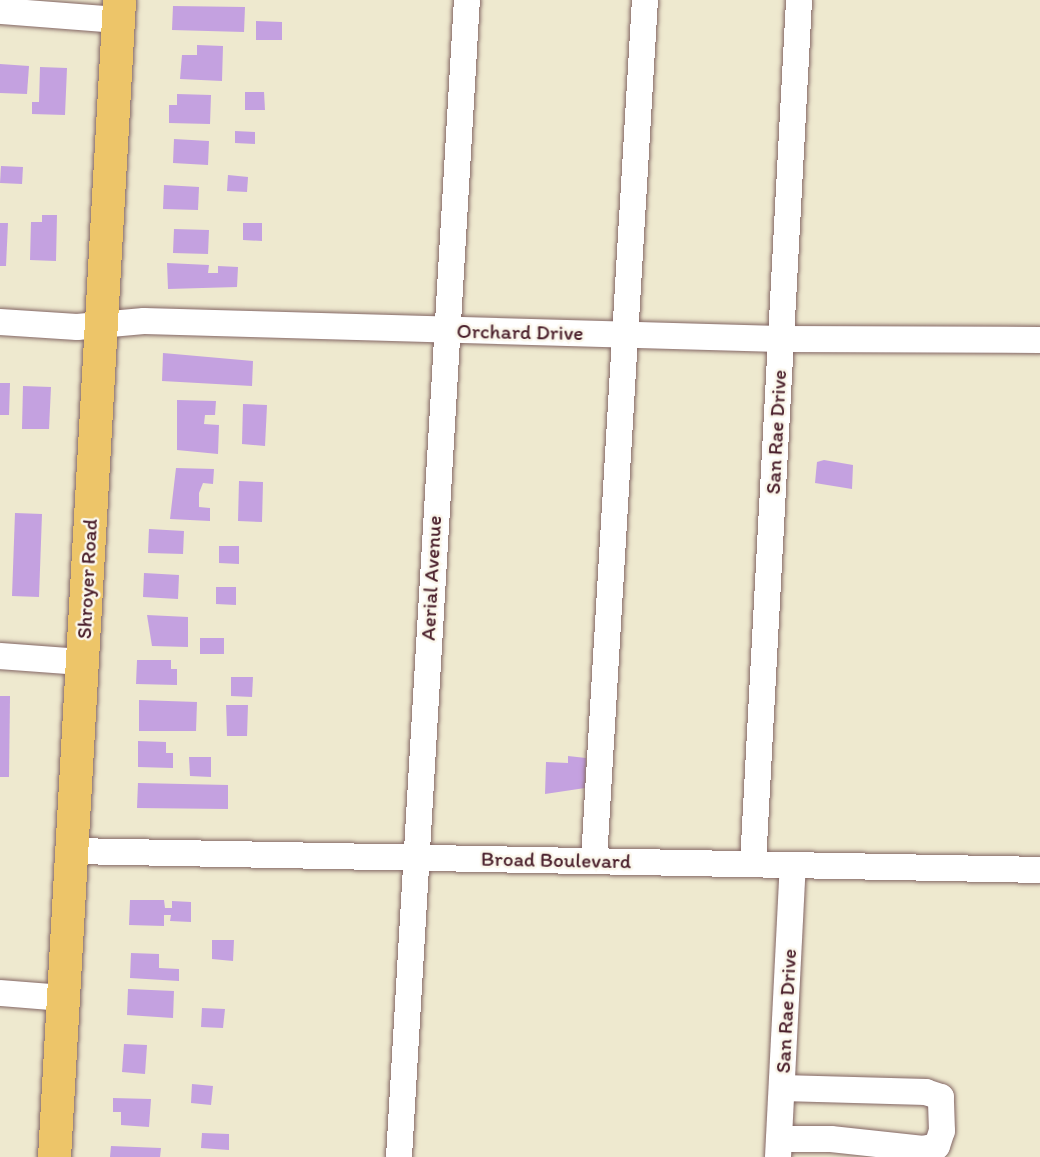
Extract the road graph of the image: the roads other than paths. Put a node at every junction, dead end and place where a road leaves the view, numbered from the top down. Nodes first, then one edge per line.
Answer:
1 (467, 0) edge
2 (645, 0) edge
3 (799, 0) edge
4 (118, 10) edge
5 (0, 11) edge
6 (0, 322) edge
7 (102, 324) junction
8 (445, 330) junction
9 (625, 334) junction
10 (780, 339) junction
11 (1040, 340) edge
12 (0, 656) edge
13 (82, 662) junction
14 (72, 850) junction
15 (413, 857) junction
16 (594, 860) junction
17 (752, 864) junction
18 (793, 865) junction
19 (1040, 870) edge
20 (0, 993) edge
21 (63, 998) junction
22 (782, 1088) junction
23 (779, 1148) edge
24 (54, 1157) edge
25 (399, 1157) edge

1 - 8 street, Aerial Avenue
2 - 9 street
3 - 10 street, San Rae Drive
4 - 5 street
4 - 7 main road, Shroyer Road
6 - 7 street, Orchard Drive
7 - 8 street, Orchard Drive
7 - 13 main road, Shroyer Road
8 - 9 street, Orchard Drive
8 - 15 street, Aerial Avenue
9 - 10 street, Orchard Drive
9 - 16 street
10 - 11 street, Orchard Drive
10 - 17 street, San Rae Drive
12 - 13 street
13 - 14 main road, Shroyer Road
14 - 15 street, Broad Boulevard
14 - 21 main road, Shroyer Road
15 - 16 street, Broad Boulevard
15 - 25 street, Aerial Avenue
16 - 17 street, Broad Boulevard
17 - 18 street, Broad Boulevard
18 - 19 street, Broad Boulevard
18 - 22 street, San Rae Drive
20 - 21 street
21 - 24 main road, Shroyer Road
22 - 23 street, San Rae Drive
22 - 23 street

